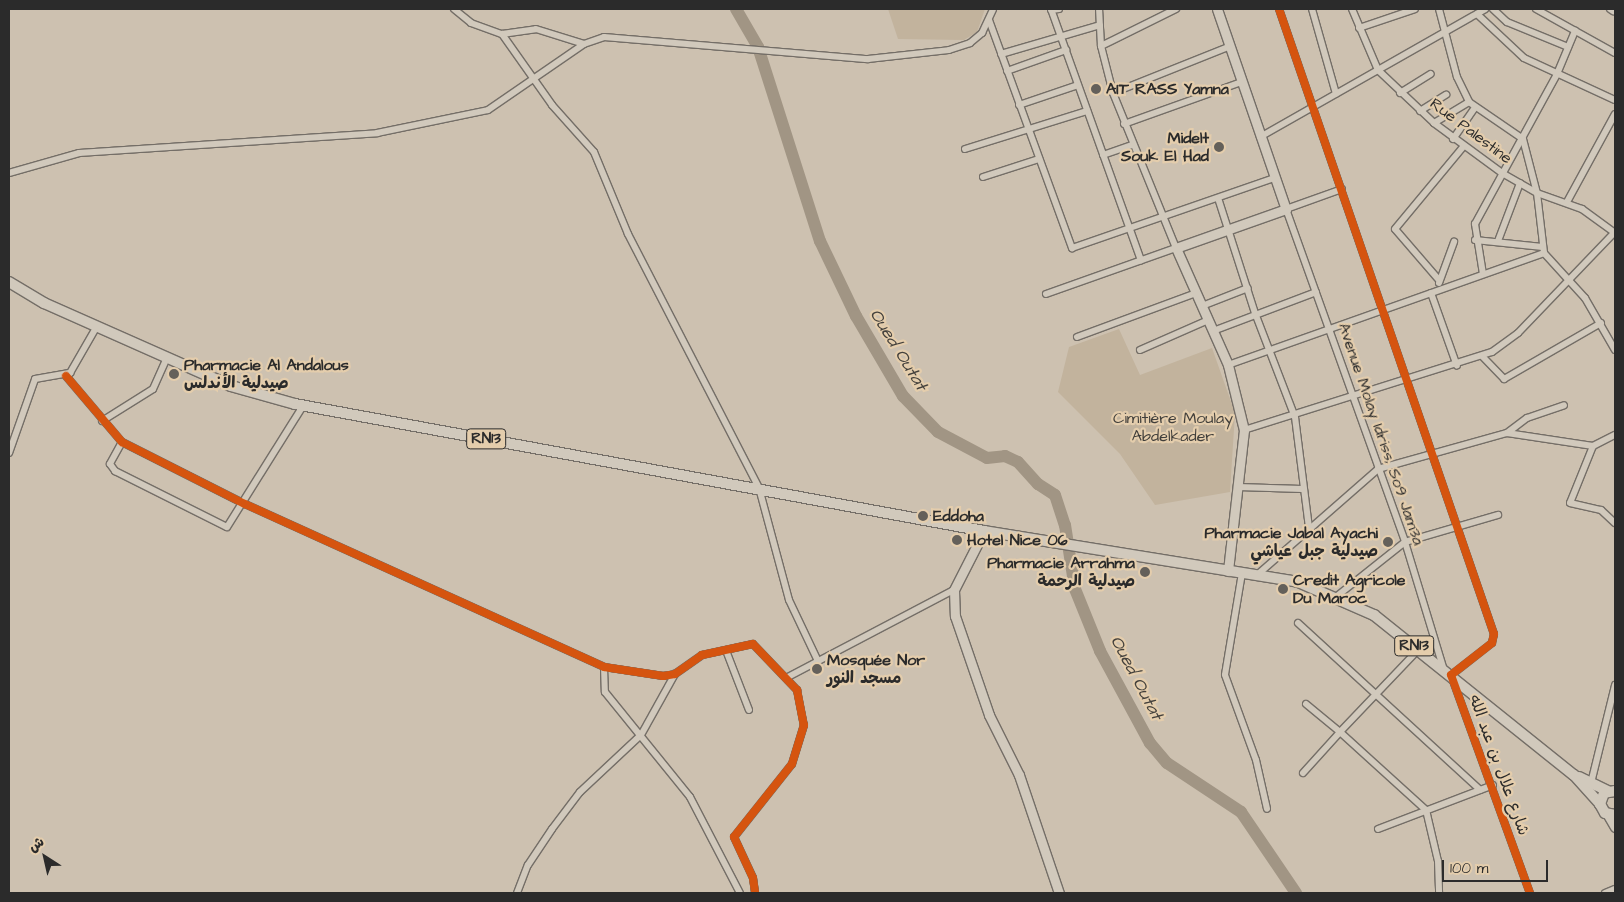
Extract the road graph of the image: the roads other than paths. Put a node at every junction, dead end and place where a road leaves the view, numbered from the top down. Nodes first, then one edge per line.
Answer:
1 (454, 9) edge
2 (993, 9) edge
3 (1059, 9) edge
4 (1099, 9) edge
5 (1176, 9) edge
6 (1217, 9) edge
7 (1279, 9) edge
8 (1312, 9) edge
9 (1352, 9) edge
10 (1415, 9) edge
11 (1439, 9) edge
12 (1485, 9) edge
13 (1493, 9) edge
14 (1536, 9) edge
15 (1051, 10) edge
16 (1477, 14) junction
17 (989, 20) junction
18 (1100, 24) junction
19 (1360, 28) junction
20 (1446, 31) junction
21 (1575, 31) junction
22 (502, 34) junction
23 (1060, 36) junction
24 (584, 44) junction
25 (1101, 46) junction
26 (1228, 47) junction
27 (1568, 48) junction
28 (1066, 50) junction
29 (1614, 51) edge
30 (1001, 54) junction
31 (1378, 70) junction
32 (1007, 71) junction
33 (1430, 74) dead end
34 (1557, 74) junction
35 (535, 80) junction
36 (1240, 82) junction
37 (1078, 85) junction
38 (1113, 93) junction
39 (1400, 93) junction
40 (1336, 94) junction
41 (1446, 95) dead end
42 (1615, 100) edge
43 (1468, 102) junction
44 (1019, 105) junction
45 (1312, 107) junction
46 (1475, 107) junction
47 (1087, 111) junction
48 (1420, 111) junction
49 (1615, 114) edge
50 (1124, 124) junction
51 (1434, 124) junction
52 (1028, 129) junction
53 (1260, 137) junction
54 (1453, 138) junction
55 (1523, 139) junction
56 (1132, 144) junction
57 (1464, 146) junction
58 (965, 149) dead end
59 (1103, 155) junction
60 (1039, 159) junction
61 (9, 173) edge
62 (1502, 173) junction
63 (983, 177) dead end
64 (1274, 178) junction
65 (1520, 183) junction
66 (1342, 189) junction
67 (1536, 193) junction
68 (1218, 198) junction
69 (1567, 202) junction
70 (1286, 209) junction
71 (1163, 218) junction
72 (1130, 229) junction
73 (1229, 229) junction
74 (1615, 232) edge
75 (1475, 240) junction
76 (1498, 241) junction
77 (1454, 242) dead end
78 (1176, 248) junction
79 (1543, 250) junction
80 (1141, 260) junction
81 (1483, 274) junction
82 (1439, 280) junction
83 (9, 282) edge
84 (1571, 282) junction
85 (1248, 288) junction
86 (1439, 290) junction
87 (1316, 292) junction
88 (1196, 293) junction
89 (1431, 293) junction
90 (1046, 294) dead end
91 (1202, 306) junction
92 (1381, 310) junction
93 (1255, 313) junction
94 (1208, 320) junction
95 (1600, 323) junction
96 (97, 326) junction
97 (1329, 329) junction
98 (1213, 331) junction
99 (1077, 337) dead end
100 (1140, 350) dead end
101 (1271, 350) junction
102 (1615, 350) edge
103 (1482, 356) junction
104 (167, 358) junction
105 (1228, 365) junction
106 (1457, 366) junction
107 (66, 376) junction
108 (1407, 380) junction
109 (1355, 398) junction
110 (1564, 405) dead end
111 (303, 406) junction
112 (1295, 417) junction
113 (102, 421) junction
114 (1244, 430) junction
115 (1507, 433) junction
116 (1615, 435) edge
117 (122, 442) junction
118 (1593, 446) junction
119 (9, 453) edge
120 (1431, 453) junction
121 (1378, 469) junction
122 (759, 488) junction
123 (1238, 488) junction
124 (1302, 490) junction
125 (245, 504) junction
126 (1498, 515) dead end
127 (1615, 523) edge
128 (1309, 528) junction
129 (1455, 528) junction
130 (984, 531) junction
131 (1405, 542) junction
132 (1228, 571) junction
133 (1242, 573) junction
134 (1257, 575) junction
135 (954, 590) junction
136 (1337, 596) junction
137 (1298, 623) dead end
138 (1419, 649) junction
139 (727, 653) junction
140 (817, 659) junction
141 (604, 667) junction
142 (1448, 672) junction
143 (675, 674) junction
144 (788, 677) junction
145 (1615, 685) edge
146 (1377, 693) junction
147 (1306, 704) dead end
148 (749, 710) dead end
149 (1340, 732) junction
150 (640, 735) junction
151 (1303, 773) dead end
152 (1574, 775) junction
153 (1591, 783) junction
154 (1493, 785) junction
155 (1480, 790) junction
156 (1611, 791) edge
157 (1600, 804) junction
158 (1267, 810) dead end
159 (1426, 810) junction
160 (1612, 815) edge
161 (1615, 827) edge
162 (1378, 829) dead end
163 (1615, 890) edge
164 (517, 893) edge
165 (740, 893) edge
166 (755, 893) edge
167 (1059, 893) edge
168 (1439, 893) edge
169 (1530, 893) edge
170 (1605, 893) edge

1 - 22 street
2 - 17 street
3 - 15 street
4 - 18 street
5 - 25 street
6 - 26 street
7 - 45 street
8 - 40 street
9 - 19 street, Rue Palestine
10 - 19 street
11 - 20 street
12 - 16 street
13 - 27 street
14 - 21 street
15 - 23 street
16 - 20 street
16 - 34 street
17 - 24 street
17 - 30 street
18 - 23 street
18 - 25 street
19 - 31 street, Rue Palestine
20 - 31 street
20 - 43 street
21 - 27 street
21 - 29 street
22 - 24 street
22 - 35 street
23 - 28 street
23 - 30 street
24 - 35 street
25 - 38 street
26 - 36 street
26 - 38 street
27 - 34 street
28 - 32 street
28 - 37 street
30 - 32 street
31 - 39 street, Rue Palestine
31 - 40 street
32 - 44 street
33 - 39 street
34 - 42 street
34 - 55 street
35 - 61 street
35 - 122 street
36 - 50 street
36 - 53 street
37 - 44 street
37 - 47 street
38 - 50 street
39 - 48 street, Rue Palestine
40 - 45 street
41 - 48 street
43 - 46 street
43 - 51 street
44 - 52 street
45 - 53 street
45 - 66 street
46 - 54 street
46 - 55 street
47 - 52 street
47 - 59 street
48 - 51 street, Rue Palestine
49 - 69 street
50 - 56 street
51 - 54 street, Rue Palestine
52 - 58 street
52 - 60 street
53 - 64 street
54 - 57 street, Rue Palestine
55 - 62 street
55 - 67 street
56 - 59 street
56 - 71 street
57 - 62 street, Rue Palestine
57 - 82 street
59 - 72 street
60 - 63 street
60 - 72 street
62 - 65 street, Rue Palestine
62 - 75 street
64 - 68 street
64 - 70 street
65 - 67 street, Rue Palestine
65 - 76 street
66 - 70 street
66 - 92 street
67 - 69 street, Rue Palestine
67 - 79 street
68 - 71 street
68 - 73 street
69 - 74 street, Rue Palestine
70 - 73 street
70 - 87 street, Avenue Molay Idriss, So9 Jam3a
71 - 72 street
71 - 78 street
72 - 80 street
73 - 78 street
73 - 85 street
74 - 84 street
75 - 76 street
75 - 81 street
76 - 79 street
77 - 82 street
78 - 80 street
78 - 88 street
79 - 81 street
79 - 84 street
80 - 90 street
81 - 86 street
82 - 86 street
83 - 96 main road, RN13
84 - 95 street
84 - 103 street
85 - 91 street
85 - 93 street
86 - 89 street
87 - 93 street
87 - 97 street, Avenue Molay Idriss, So9 Jam3a
88 - 91 street
88 - 99 street
89 - 92 street
89 - 106 street
91 - 94 street
92 - 97 street
92 - 108 street
93 - 98 street
93 - 101 street
94 - 98 street
94 - 100 street
95 - 102 street
95 - 103 street
96 - 104 main road, RN13
96 - 107 street
97 - 101 street
97 - 109 street, Avenue Molay Idriss, So9 Jam3a
98 - 105 street
101 - 105 street
101 - 112 street
103 - 106 street
104 - 111 main road, RN13
104 - 113 street
105 - 114 street
106 - 108 street
107 - 113 street
107 - 119 street
108 - 109 street
108 - 120 street
109 - 112 street
109 - 121 street, Avenue Molay Idriss, So9 Jam3a
110 - 115 street
111 - 122 main road, RN13
111 - 125 street
112 - 114 street
112 - 124 street
113 - 117 street
114 - 123 street
115 - 118 street
115 - 120 street
116 - 118 street
117 - 125 street
117 - 125 street
118 - 127 street
120 - 121 street
120 - 129 street
121 - 128 street
121 - 131 street, Avenue Molay Idriss, So9 Jam3a
122 - 130 main road, RN13
122 - 140 street
123 - 124 street
123 - 132 street
124 - 128 street
125 - 141 street
126 - 129 street
128 - 134 street
129 - 131 street
129 - 142 street
130 - 132 main road, RN13
130 - 135 street
131 - 136 street
131 - 142 street, Avenue Molay Idriss, So9 Jam3a
132 - 133 main road, RN13
133 - 134 main road, RN13
133 - 158 street
134 - 136 main road, RN13
135 - 140 street
135 - 167 street
136 - 138 main road, RN13
137 - 146 street
138 - 142 main road, RN13
138 - 146 street
139 - 143 street
139 - 144 street
139 - 148 street
140 - 144 street
141 - 143 street
141 - 150 street
142 - 152 main road, RN13
142 - 154 street, شارع علال بن عبد الله
143 - 150 street
144 - 166 street
145 - 153 street
146 - 149 street
146 - 155 street
147 - 149 street
149 - 151 street
149 - 159 street
150 - 164 street
150 - 165 street
152 - 153 main road, RN13
152 - 157 main road, RN13
153 - 156 main road, RN13
154 - 155 street
154 - 169 street, شارع علال بن عبد الله
155 - 159 street
156 - 157 main road, RN13
157 - 160 main road, RN13
159 - 162 street
159 - 168 street
160 - 161 street
163 - 170 street

